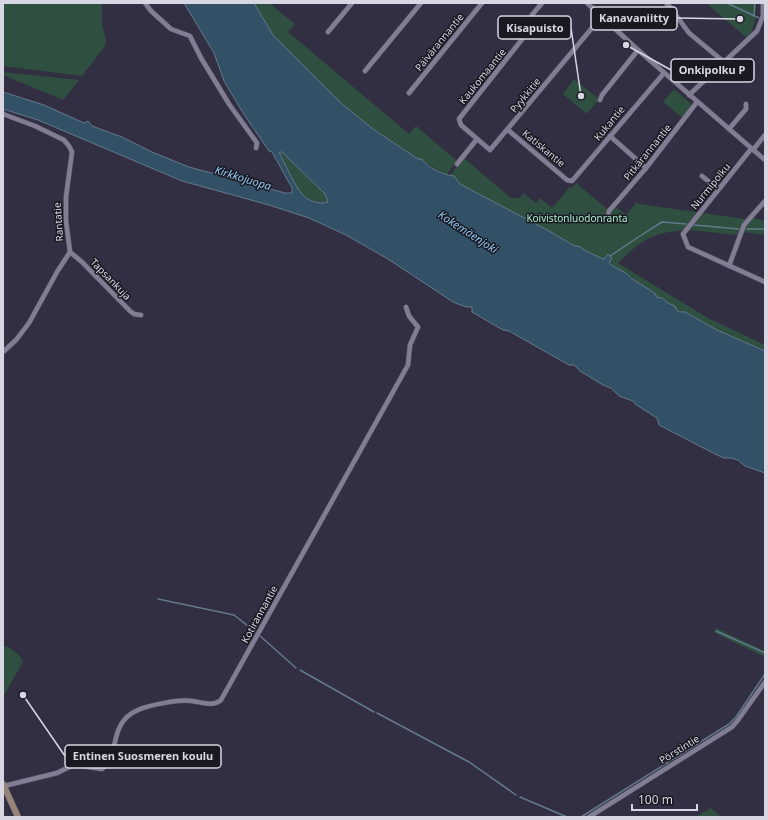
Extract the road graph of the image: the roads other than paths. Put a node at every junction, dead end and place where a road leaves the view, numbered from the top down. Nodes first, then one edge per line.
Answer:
1 (145, 3) edge
2 (352, 3) edge
3 (421, 3) edge
4 (482, 3) edge
5 (542, 3) edge
6 (587, 3) edge
7 (666, 3) edge
8 (763, 3) edge
9 (602, 16) junction
10 (328, 32) dead end
11 (638, 50) junction
12 (724, 62) junction
13 (365, 71) dead end
14 (664, 73) junction
15 (409, 93) dead end
16 (689, 95) junction
17 (600, 100) dead end
18 (698, 102) junction
19 (746, 104) dead end
20 (3, 114) edge
21 (459, 119) joint
22 (728, 129) junction
23 (508, 130) junction
24 (765, 135) edge
25 (610, 136) junction
26 (477, 139) junction
27 (256, 148) dead end
28 (752, 149) junction
29 (765, 160) edge
30 (457, 164) dead end
31 (646, 168) junction
32 (702, 176) dead end
33 (567, 180) joint
34 (719, 188) junction
35 (765, 201) edge
36 (611, 220) dead end
37 (70, 252) junction
38 (729, 266) junction
39 (765, 282) edge
40 (406, 306) dead end
41 (140, 315) dead end
42 (3, 352) edge
43 (765, 682) edge
44 (3, 785) edge
45 (18, 817) edge
46 (589, 817) edge

1 - 27 street
2 - 10 street
3 - 13 street
4 - 15 street, Päivärannantie
5 - 21 street, Kaukomaantie
6 - 9 street
7 - 12 street
8 - 12 street
9 - 11 street
9 - 23 street, Pyykkitie
11 - 14 street
11 - 17 street
12 - 16 street
14 - 16 street
14 - 25 street, Kukantie
16 - 18 street
18 - 22 street
18 - 31 street, Pitkärannantie
19 - 22 street
20 - 37 street, Rantatie
21 - 26 street, Pyykkitie
22 - 28 street
23 - 26 street, Pyykkitie
23 - 33 street, Katiskantie
24 - 28 street, Nurmipolku
25 - 31 street
25 - 33 street, Kukantie
26 - 30 street
28 - 29 street
28 - 34 street, Nurmipolku
31 - 36 street, Pitkärannantie
32 - 34 street
34 - 38 street, Nurmipolku
35 - 38 street
37 - 41 street, Tapsankuja
37 - 42 street, Rantatie
38 - 39 street
40 - 44 street, Kotirannantie
43 - 46 street, Pörstintie
44 - 45 main road

